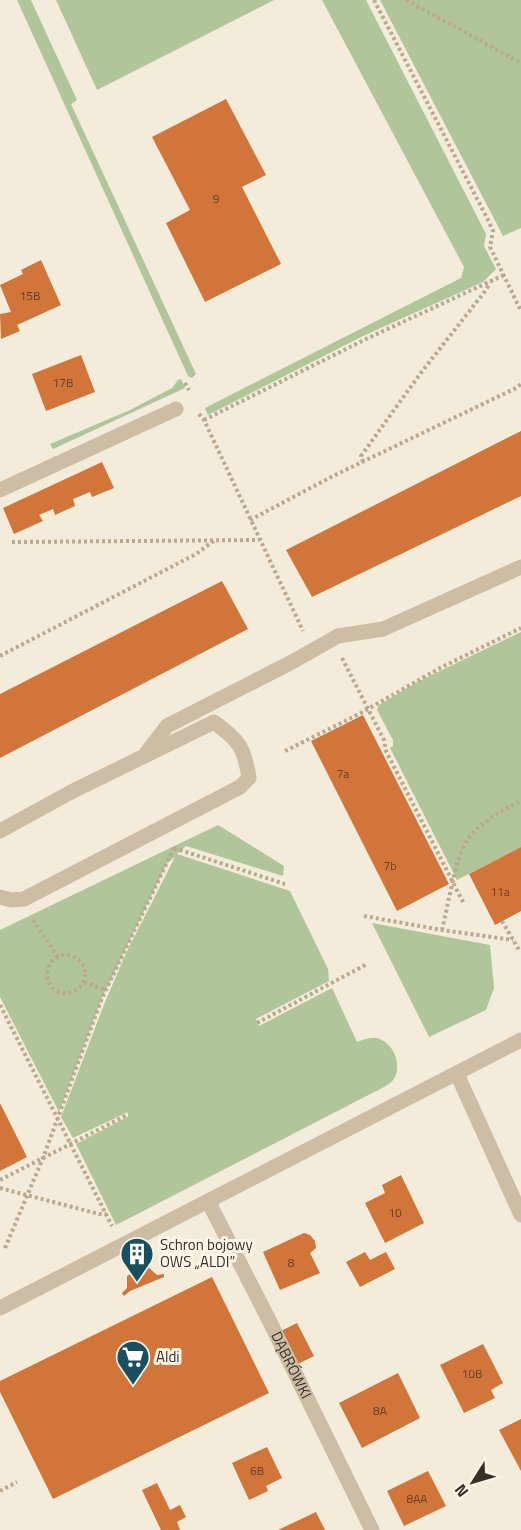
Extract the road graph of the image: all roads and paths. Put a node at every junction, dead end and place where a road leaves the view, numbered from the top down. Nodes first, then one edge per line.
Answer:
1 (374, 0) edge
2 (406, 0) edge
3 (521, 63) edge
4 (504, 275) junction
5 (490, 282) junction
6 (521, 311) edge
7 (185, 382) dead end
8 (521, 384) edge
9 (190, 393) dead end
10 (176, 409) dead end
11 (197, 409) dead end
12 (204, 420) junction
13 (363, 462) junction
14 (0, 490) edge
15 (250, 520) junction
16 (215, 540) junction
17 (259, 540) junction
18 (12, 542) dead end
19 (521, 567) edge
20 (521, 628) edge
21 (305, 634) dead end
22 (332, 639) junction
23 (0, 656) edge
24 (368, 708) junction
25 (285, 751) dead end
26 (144, 755) junction
27 (521, 801) edge
28 (0, 831) edge
29 (285, 884) dead end
30 (453, 884) junction
31 (0, 897) edge
32 (464, 904) dead end
33 (364, 916) dead end
34 (32, 918) dead end
35 (502, 921) dead end
36 (442, 930) junction
37 (513, 940) junction
38 (519, 951) dead end
39 (58, 957) junction
40 (367, 964) dead end
41 (84, 982) junction
42 (106, 990) junction
43 (0, 1005) edge
44 (257, 1023) dead end
45 (521, 1040) edge
46 (457, 1074) junction
47 (129, 1114) dead end
48 (57, 1119) junction
49 (70, 1144) junction
50 (43, 1158) junction
51 (0, 1180) edge
52 (0, 1188) edge
53 (27, 1195) junction
54 (208, 1202) junction
55 (106, 1214) junction
56 (521, 1215) edge
57 (114, 1230) dead end
58 (5, 1248) dead end
59 (0, 1308) edge
60 (17, 1482) dead end
61 (0, 1491) edge
62 (372, 1530) edge

1 - 4 path
2 - 3 path
4 - 5 path
4 - 6 path
5 - 12 path
5 - 13 path
7 - 9 path
8 - 13 path
10 - 14 street
11 - 12 path
12 - 15 path
13 - 15 path
15 - 17 path
16 - 17 path
16 - 18 path
16 - 23 path
17 - 21 path
19 - 22 street
20 - 24 path
22 - 24 path
22 - 26 street
24 - 25 path
24 - 30 path
26 - 28 street
26 - 31 street
27 - 30 path
29 - 42 path
30 - 32 path
30 - 36 path
33 - 36 path
34 - 39 path
35 - 37 path
36 - 37 path
37 - 38 path
39 - 41 path
39 - 41 path
40 - 44 path
41 - 42 path
42 - 48 path
43 - 48 path
45 - 46 street
46 - 54 street
46 - 56 street
47 - 49 path
48 - 49 path
48 - 50 path
49 - 50 path
49 - 55 path
50 - 51 path
50 - 53 path
52 - 53 path
53 - 55 path
53 - 58 path
54 - 59 street
54 - 62 street, DĄBRÓWKI
55 - 57 path
60 - 61 path

